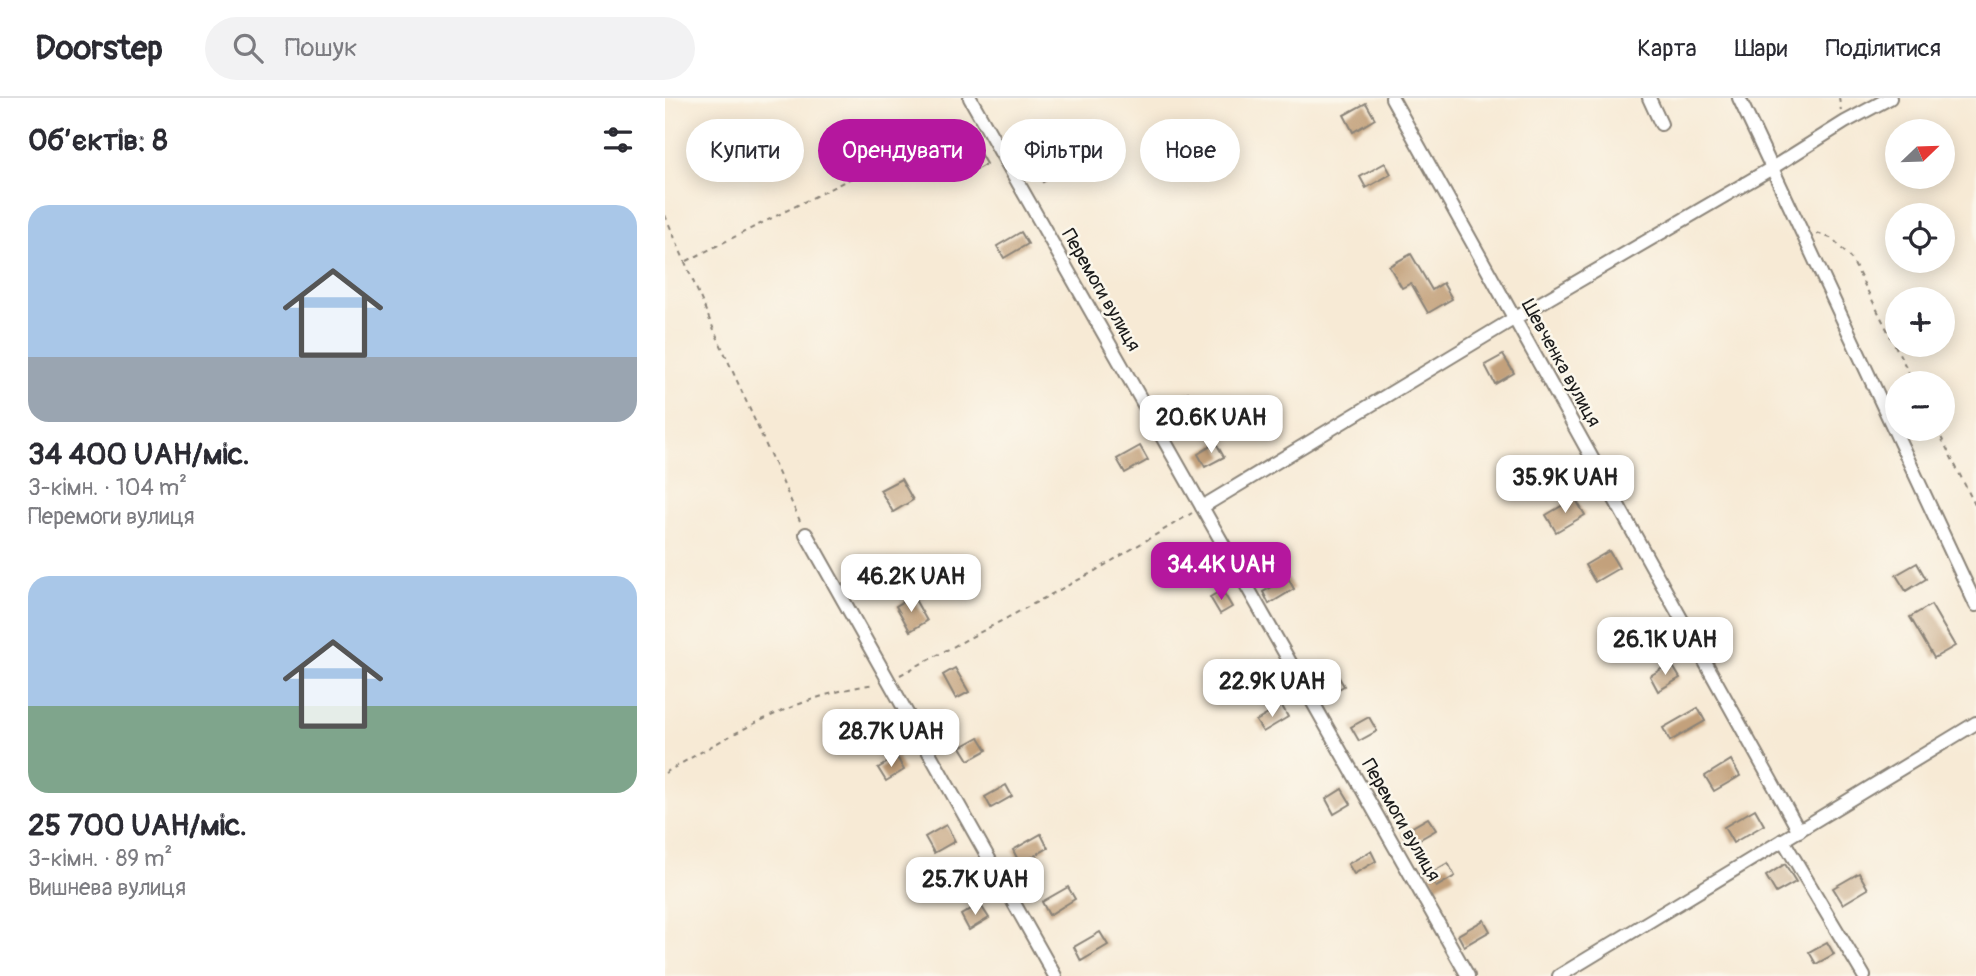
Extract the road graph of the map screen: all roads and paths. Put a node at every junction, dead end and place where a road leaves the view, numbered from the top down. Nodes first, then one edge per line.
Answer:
1 (970, 98) edge
2 (1392, 98) edge
3 (1649, 98) edge
4 (1739, 98) edge
5 (1890, 98) edge
6 (979, 113) junction
7 (1661, 124) dead end
8 (1772, 168) junction
9 (665, 215) edge
10 (1800, 228) junction
11 (686, 261) junction
12 (1515, 318) junction
13 (1908, 371) edge
14 (1943, 441) edge
15 (1202, 507) junction
16 (1976, 507) edge
17 (806, 534) joint
18 (1976, 605) edge
19 (889, 682) junction
20 (1976, 723) edge
21 (665, 773) edge
22 (1799, 831) junction
23 (1783, 840) junction
24 (1055, 976) edge
25 (1468, 976) edge
26 (1559, 976) edge
27 (1864, 976) edge

1 - 6 street, Перемоги вулиця
2 - 12 street, Шевченка вулиця
3 - 7 street
4 - 8 street
5 - 8 street
6 - 11 path
6 - 15 street, Перемоги вулиця
8 - 10 street
8 - 12 street
9 - 11 path
10 - 13 path
10 - 18 street
11 - 17 path
12 - 15 street
12 - 22 street, Шевченка вулиця
14 - 16 path
15 - 19 path
15 - 25 street, Перемоги вулиця
17 - 19 street
19 - 21 path
19 - 24 street
20 - 22 street
22 - 23 street
23 - 26 street
23 - 27 street

